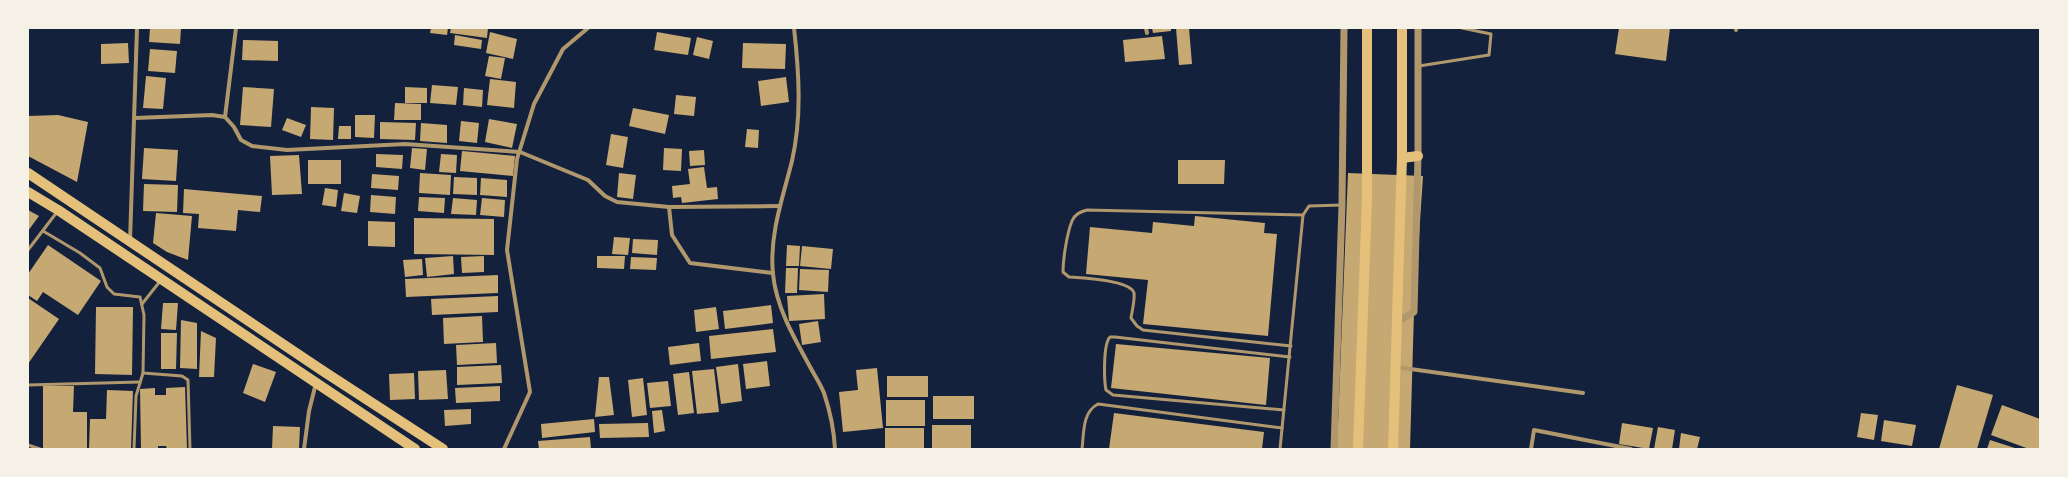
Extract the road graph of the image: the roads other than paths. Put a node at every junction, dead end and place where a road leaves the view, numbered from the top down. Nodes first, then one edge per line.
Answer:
1 (137, 28) edge
2 (236, 28) edge
3 (588, 28) edge
4 (794, 28) edge
5 (1146, 28) edge
6 (1344, 28) edge
7 (1367, 28) edge
8 (1402, 28) edge
9 (1418, 28) edge
10 (1462, 28) edge
11 (1147, 33) dead end
12 (1418, 66) junction
13 (225, 117) junction
14 (135, 118) junction
15 (520, 152) junction
16 (1418, 156) junction
17 (1402, 158) junction
18 (28, 173) edge
19 (28, 192) edge
20 (1342, 205) junction
21 (779, 206) junction
22 (669, 207) junction
23 (58, 210) junction
24 (1303, 215) junction
25 (43, 231) junction
26 (130, 241) junction
27 (28, 250) edge
28 (773, 273) junction
29 (161, 280) junction
30 (142, 304) junction
31 (1397, 322) junction
32 (1291, 346) junction
33 (1290, 357) junction
34 (1396, 367) junction
35 (143, 373) junction
36 (140, 382) junction
37 (316, 383) junction
38 (28, 385) edge
39 (1583, 393) dead end
40 (1284, 410) junction
41 (1282, 428) junction
42 (28, 445) edge
43 (40, 449) edge
44 (134, 449) edge
45 (190, 449) edge
46 (304, 449) edge
47 (415, 449) edge
48 (443, 449) edge
49 (504, 449) edge
50 (835, 449) edge
51 (1082, 449) edge
52 (1280, 449) edge
53 (1334, 449) edge
54 (1358, 449) edge
55 (1393, 449) edge
56 (1531, 449) edge
57 (1631, 449) edge

1 - 14 street
2 - 13 street
3 - 15 street
4 - 21 street
5 - 11 street
6 - 20 street
7 - 54 main road
8 - 17 main road
9 - 12 street
10 - 12 lane
12 - 16 street
13 - 14 street
13 - 15 street
14 - 26 street
15 - 22 street
15 - 49 street
16 - 17 main road
16 - 31 street
17 - 31 main road
18 - 26 main road
19 - 23 main road
20 - 24 lane
20 - 53 street
21 - 22 street
21 - 28 street
22 - 28 street
23 - 25 lane
23 - 29 main road
24 - 32 lane
24 - 32 lane
25 - 27 lane
25 - 30 lane
26 - 48 main road
28 - 50 street
29 - 30 lane
29 - 37 main road
30 - 35 lane
31 - 34 main road
32 - 33 lane
33 - 40 lane
33 - 40 lane
34 - 39 street
34 - 55 main road
35 - 36 lane
35 - 45 lane
36 - 38 lane
36 - 44 lane
37 - 46 street
37 - 47 main road
40 - 41 lane
41 - 51 lane
41 - 52 lane
42 - 43 lane
56 - 57 street

